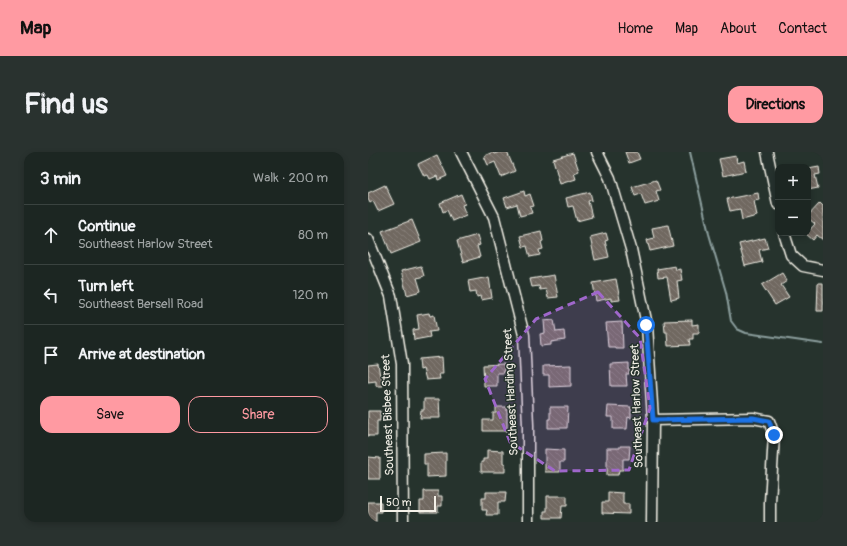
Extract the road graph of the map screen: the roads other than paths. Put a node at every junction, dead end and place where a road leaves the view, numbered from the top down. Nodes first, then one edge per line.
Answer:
1 (461, 152) edge
2 (597, 152) edge
3 (767, 152) edge
4 (777, 200) edge
5 (785, 236) edge
6 (369, 242) edge
7 (823, 270) edge
8 (653, 420) junction
9 (404, 522) edge
10 (528, 522) edge
11 (652, 522) edge
12 (770, 522) edge

1 - 10 street, Southeast Harding Street
2 - 8 street, Southeast Harlow Street
3 - 4 street
5 - 7 street
6 - 9 street, Southeast Bisbee Street
8 - 11 street, Southeast Harlow Street
8 - 12 street

